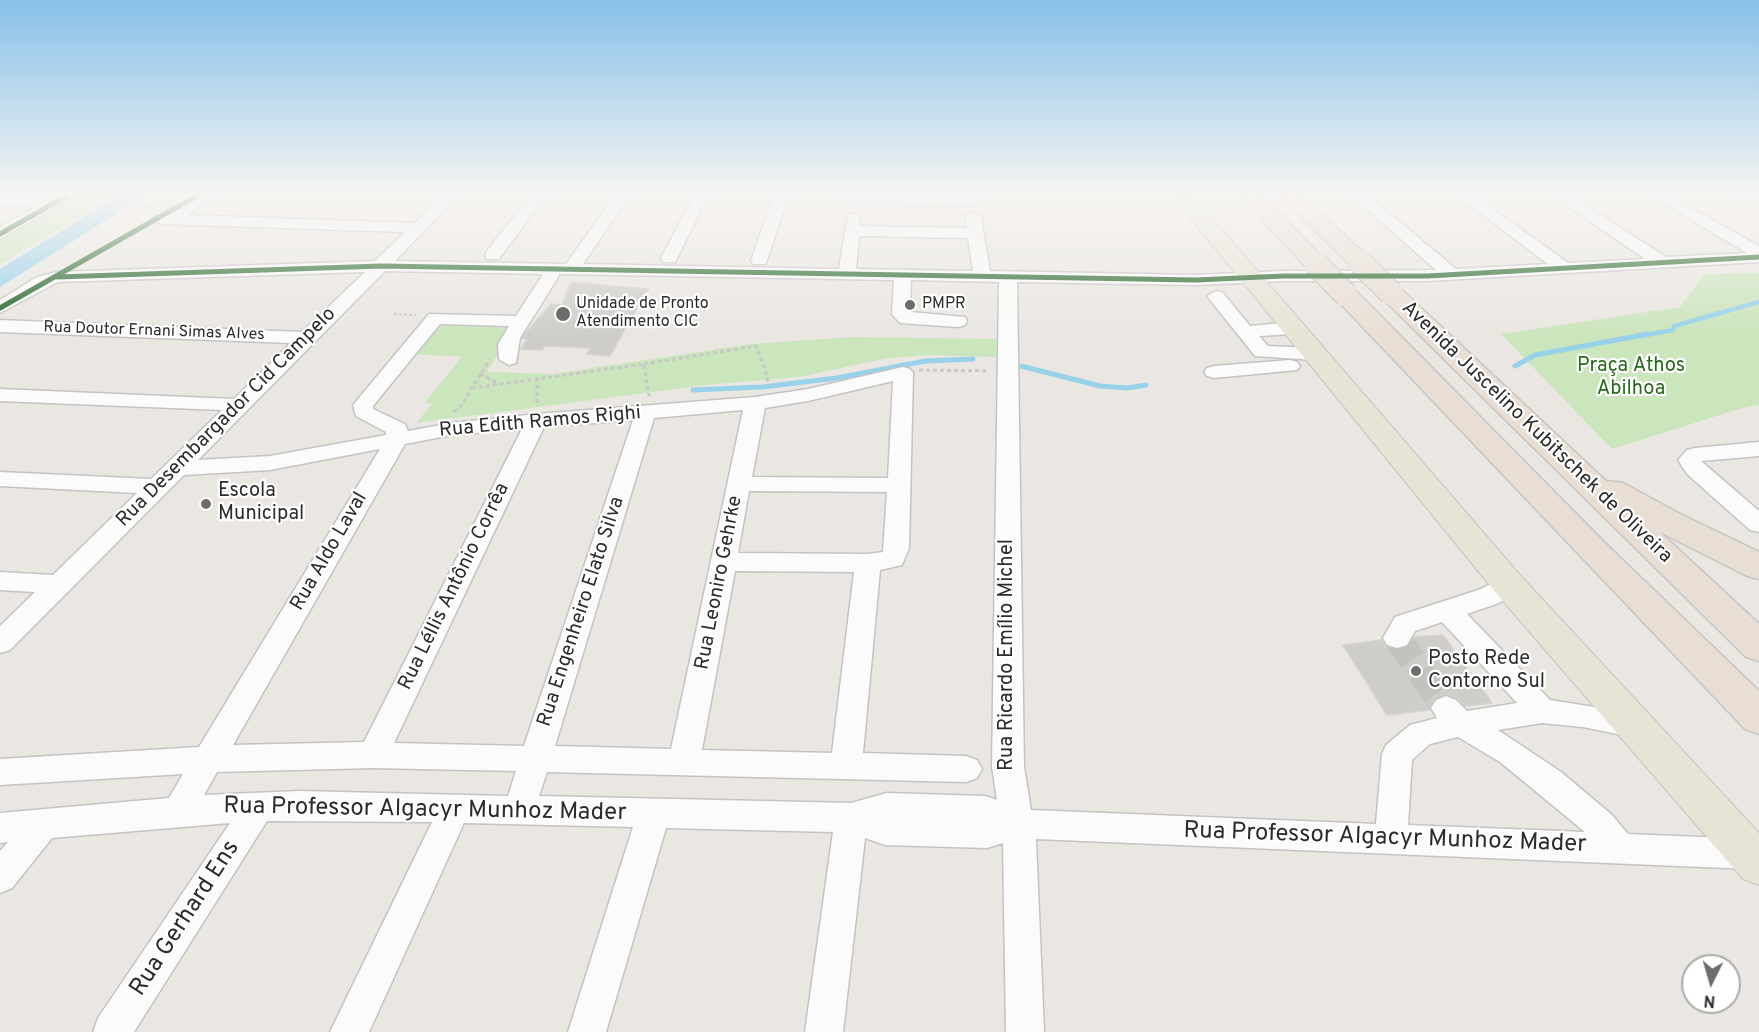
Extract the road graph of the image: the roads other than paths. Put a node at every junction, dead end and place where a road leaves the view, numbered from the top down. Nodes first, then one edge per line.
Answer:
1 (405, 242) edge
2 (503, 242) edge
3 (587, 242) edge
4 (677, 242) edge
5 (765, 242) edge
6 (851, 242) edge
7 (977, 242) edge
8 (1221, 242) edge
9 (1295, 242) edge
10 (1338, 242) edge
11 (1414, 242) edge
12 (1528, 242) edge
13 (1631, 242) edge
14 (1737, 242) edge
15 (493, 255) junction
16 (1759, 255) edge
17 (669, 258) junction
18 (387, 260) junction
19 (759, 260) junction
20 (1663, 263) junction
21 (569, 265) junction
22 (848, 268) junction
23 (1564, 268) junction
24 (981, 270) junction
25 (1452, 274) junction
26 (903, 275) junction
27 (1008, 277) junction
28 (1134, 279) junction
29 (1251, 279) junction
30 (1216, 297) dead end
31 (0, 308) edge
32 (515, 321) dead end
33 (958, 321) dead end
34 (0, 326) edge
35 (1293, 328) junction
36 (1244, 332) junction
37 (308, 338) junction
38 (500, 358) road end
39 (1318, 359) junction
40 (1215, 372) dead end
41 (0, 395) edge
42 (755, 404) junction
43 (240, 405) junction
44 (645, 414) junction
45 (537, 420) junction
46 (396, 441) junction
47 (1759, 450) edge
48 (1567, 464) junction
49 (177, 468) junction
50 (0, 479) edge
51 (739, 484) junction
52 (900, 485) junction
53 (158, 487) junction
54 (1759, 524) edge
55 (724, 562) junction
56 (868, 562) junction
57 (1759, 567) edge
58 (0, 581) edge
59 (1508, 584) junction
60 (59, 585) junction
61 (1448, 611) junction
62 (1397, 638) dead end
63 (0, 643) edge
64 (1759, 647) edge
65 (1542, 711) junction
66 (1454, 716) junction
67 (1759, 717) edge
68 (1632, 724) junction
69 (373, 755) junction
70 (536, 758) junction
71 (208, 759) junction
72 (684, 762) junction
73 (846, 766) junction
74 (966, 769) dead end
75 (0, 772) edge
76 (259, 806) junction
77 (455, 808) junction
78 (519, 810) junction
79 (178, 811) junction
80 (654, 813) junction
81 (851, 818) junction
82 (45, 822) junction
83 (1019, 824) junction
84 (0, 828) edge
85 (1386, 839) junction
86 (1620, 849) junction
87 (1754, 859) edge
88 (0, 877) edge
89 (112, 1032) edge
90 (348, 1032) edge
91 (587, 1032) edge
92 (824, 1032) edge
93 (1025, 1032) edge

1 - 18 street, Rua Desembargador Cid Campelo
2 - 15 street
3 - 21 street
4 - 17 street
5 - 19 street
6 - 22 street
7 - 24 street
8 - 29 main road
9 - 67 highway, bridge
10 - 48 highway, Avenida Juscelino Kubitschek de Oliveira, bridge
11 - 25 street
12 - 23 street
13 - 20 street
14 - 16 street
15 - 18 street
15 - 21 street
16 - 20 street
17 - 19 street
17 - 21 street
18 - 21 street
18 - 31 street
18 - 37 street, Rua Desembargador Cid Campelo
19 - 22 street
20 - 23 street
21 - 22 street
21 - 38 street
22 - 24 street
22 - 26 street
23 - 25 street
24 - 26 street
24 - 27 street
24 - 28 street
25 - 29 street
26 - 33 street
27 - 28 street
27 - 83 street, Rua Ricardo Emílio Michel
28 - 29 street
29 - 35 main road
30 - 36 street
32 - 46 street
34 - 37 street, Rua Doutor Ernani Simas Alves
35 - 36 street
35 - 39 main road
36 - 39 street
37 - 43 street, Rua Desembargador Cid Campelo
39 - 40 street
39 - 59 main road
41 - 43 street
42 - 44 street, Rua Edith Ramos Righi
42 - 51 street, Rua Leoniro Gehrke
42 - 52 street, Rua Edith Ramos Righi
43 - 49 street, Rua Desembargador Cid Campelo
44 - 45 street, Rua Edith Ramos Righi
44 - 70 street, Rua Engenheiro Elato Silva
45 - 46 street, Rua Edith Ramos Righi
45 - 69 street, Rua Léllis Antônio Corrêa
46 - 49 street, Rua Edith Ramos Righi
46 - 71 street, Rua Aldo Laval
47 - 54 street
48 - 57 highway
48 - 64 highway, Avenida Juscelino Kubitschek de Oliveira
49 - 53 street, Rua Desembargador Cid Campelo
50 - 53 street
51 - 52 street
51 - 55 street, Rua Leoniro Gehrke
52 - 56 street
53 - 60 street, Rua Desembargador Cid Campelo
55 - 56 street
55 - 72 street, Rua Leoniro Gehrke
56 - 73 street
58 - 60 street
59 - 61 street
59 - 68 main road
60 - 63 street, Rua Desembargador Cid Campelo
61 - 62 street
61 - 65 street
65 - 66 street
65 - 68 street
66 - 85 street
66 - 86 street
68 - 87 main road
69 - 70 street
69 - 71 street
70 - 72 street
70 - 78 street, Rua Engenheiro Elato Silva
71 - 75 street
71 - 79 street, Rua Aldo Laval
72 - 73 street
73 - 74 street
76 - 77 street, Rua Professor Algacyr Munhoz Mader
76 - 79 street, Rua Professor Algacyr Munhoz Mader
76 - 89 street, Rua Gerhard Ens
77 - 78 street, Rua Professor Algacyr Munhoz Mader
77 - 90 street
78 - 80 street, Rua Professor Algacyr Munhoz Mader
79 - 82 street, Rua Professor Algacyr Munhoz Mader
80 - 81 street, Rua Professor Algacyr Munhoz Mader
80 - 91 street
81 - 83 street, Rua Professor Algacyr Munhoz Mader
81 - 92 street
82 - 84 street, Rua Professor Algacyr Munhoz Mader
82 - 88 street
83 - 85 street, Rua Professor Algacyr Munhoz Mader
83 - 93 street, Rua Ricardo Emílio Michel
85 - 86 street, Rua Professor Algacyr Munhoz Mader
86 - 87 street, Rua Professor Algacyr Munhoz Mader

